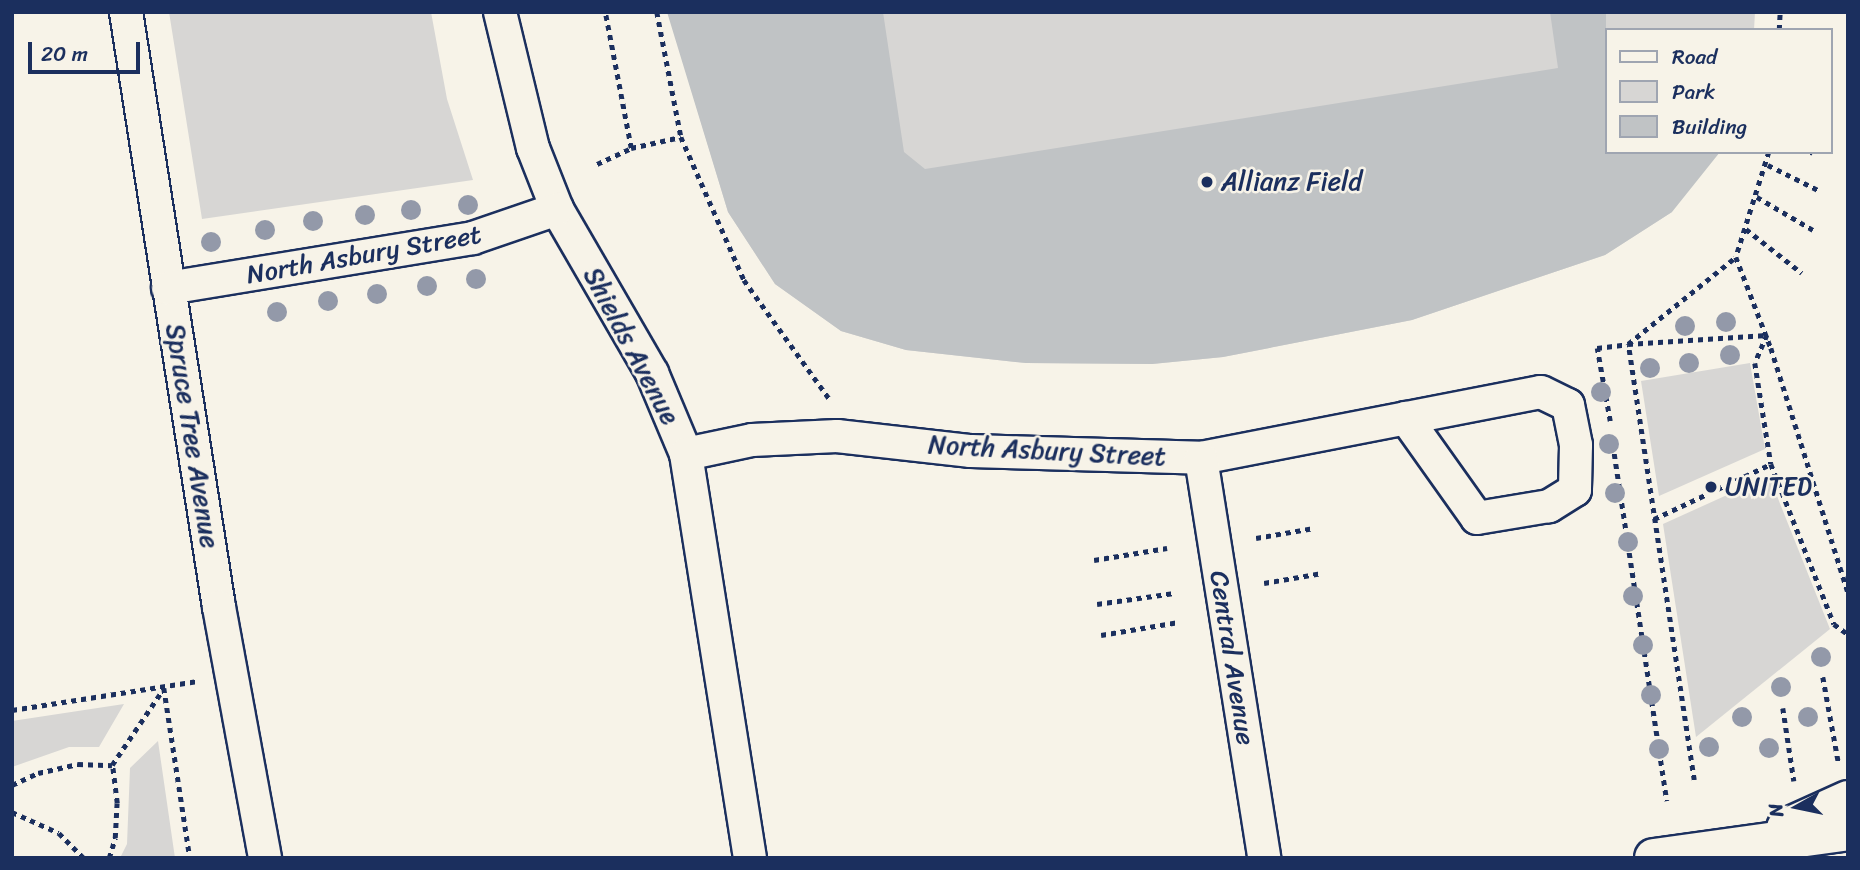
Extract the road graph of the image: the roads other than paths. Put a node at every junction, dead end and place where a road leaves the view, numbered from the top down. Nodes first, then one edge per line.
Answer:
1 (126, 12) edge
2 (500, 12) edge
3 (557, 209) junction
4 (168, 288) junction
5 (1406, 418) junction
6 (686, 454) junction
7 (1201, 457) junction
8 (1844, 784) edge
9 (1848, 831) edge
10 (1740, 849) junction
11 (265, 858) edge
12 (750, 858) edge
13 (1264, 858) edge
14 (1654, 858) edge

1 - 4 street, Spruce Tree Avenue
2 - 3 street, Shields Avenue
3 - 4 street, North Asbury Street
3 - 6 street, Shields Avenue
4 - 11 street, Spruce Tree Avenue
5 - 5 street, North Asbury Street
5 - 7 street, North Asbury Street
6 - 7 street, North Asbury Street
6 - 12 street, Shields Avenue
7 - 13 street, Central Avenue
8 - 10 main road
9 - 10 main road
10 - 14 main road

